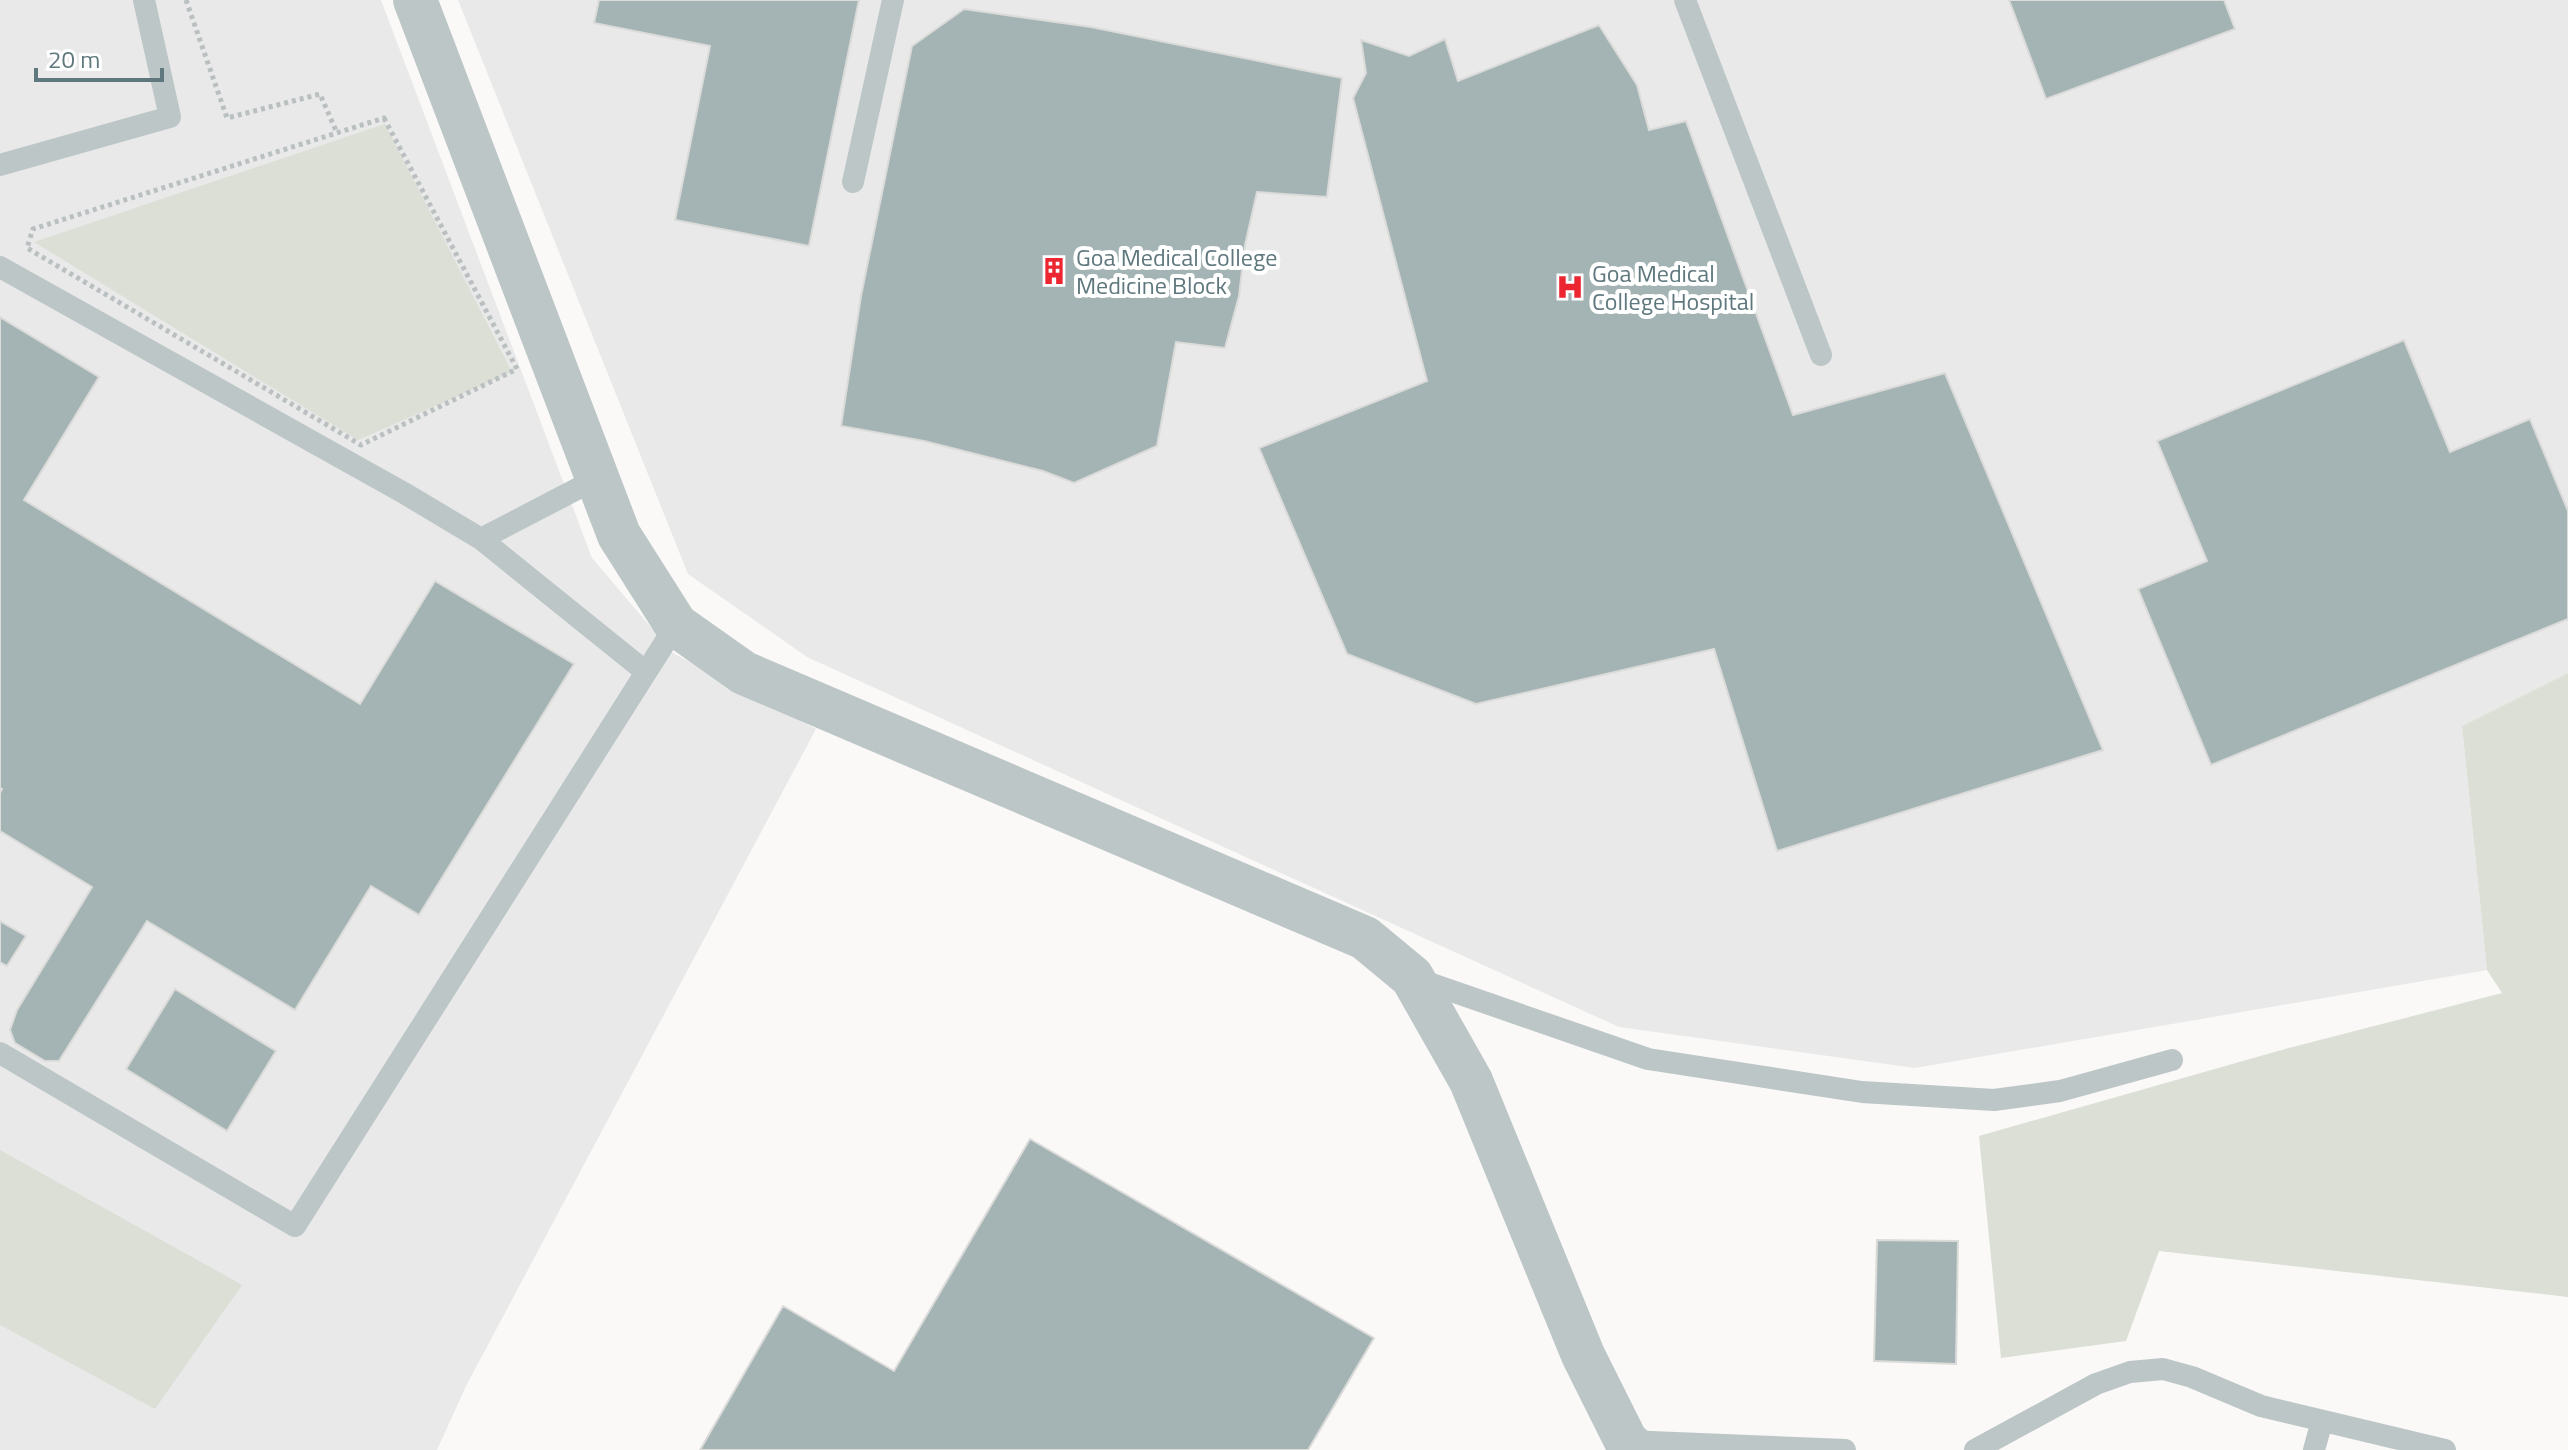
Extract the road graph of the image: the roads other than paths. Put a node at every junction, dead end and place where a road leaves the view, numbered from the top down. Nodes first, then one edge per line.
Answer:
1 (144, 0) edge
2 (415, 0) edge
3 (893, 0) edge
4 (1685, 0) edge
5 (0, 165) edge
6 (853, 182) dead end
7 (0, 267) edge
8 (1821, 355) dead end
9 (598, 478) junction
10 (481, 539) junction
11 (676, 625) junction
12 (646, 672) junction
13 (1412, 977) junction
14 (0, 1053) edge
15 (2172, 1060) dead end
16 (2322, 1421) junction
17 (1631, 1446) edge
18 (1845, 1450) edge
19 (1975, 1450) edge
20 (2314, 1450) edge
21 (2445, 1450) edge

1 - 5 lane
2 - 9 street
3 - 6 lane
4 - 8 lane
7 - 10 lane
9 - 10 lane
9 - 11 street
10 - 12 lane
11 - 12 lane
11 - 13 street
12 - 14 lane
13 - 15 lane
13 - 17 street
16 - 19 lane
16 - 20 lane
16 - 21 lane
17 - 18 lane

